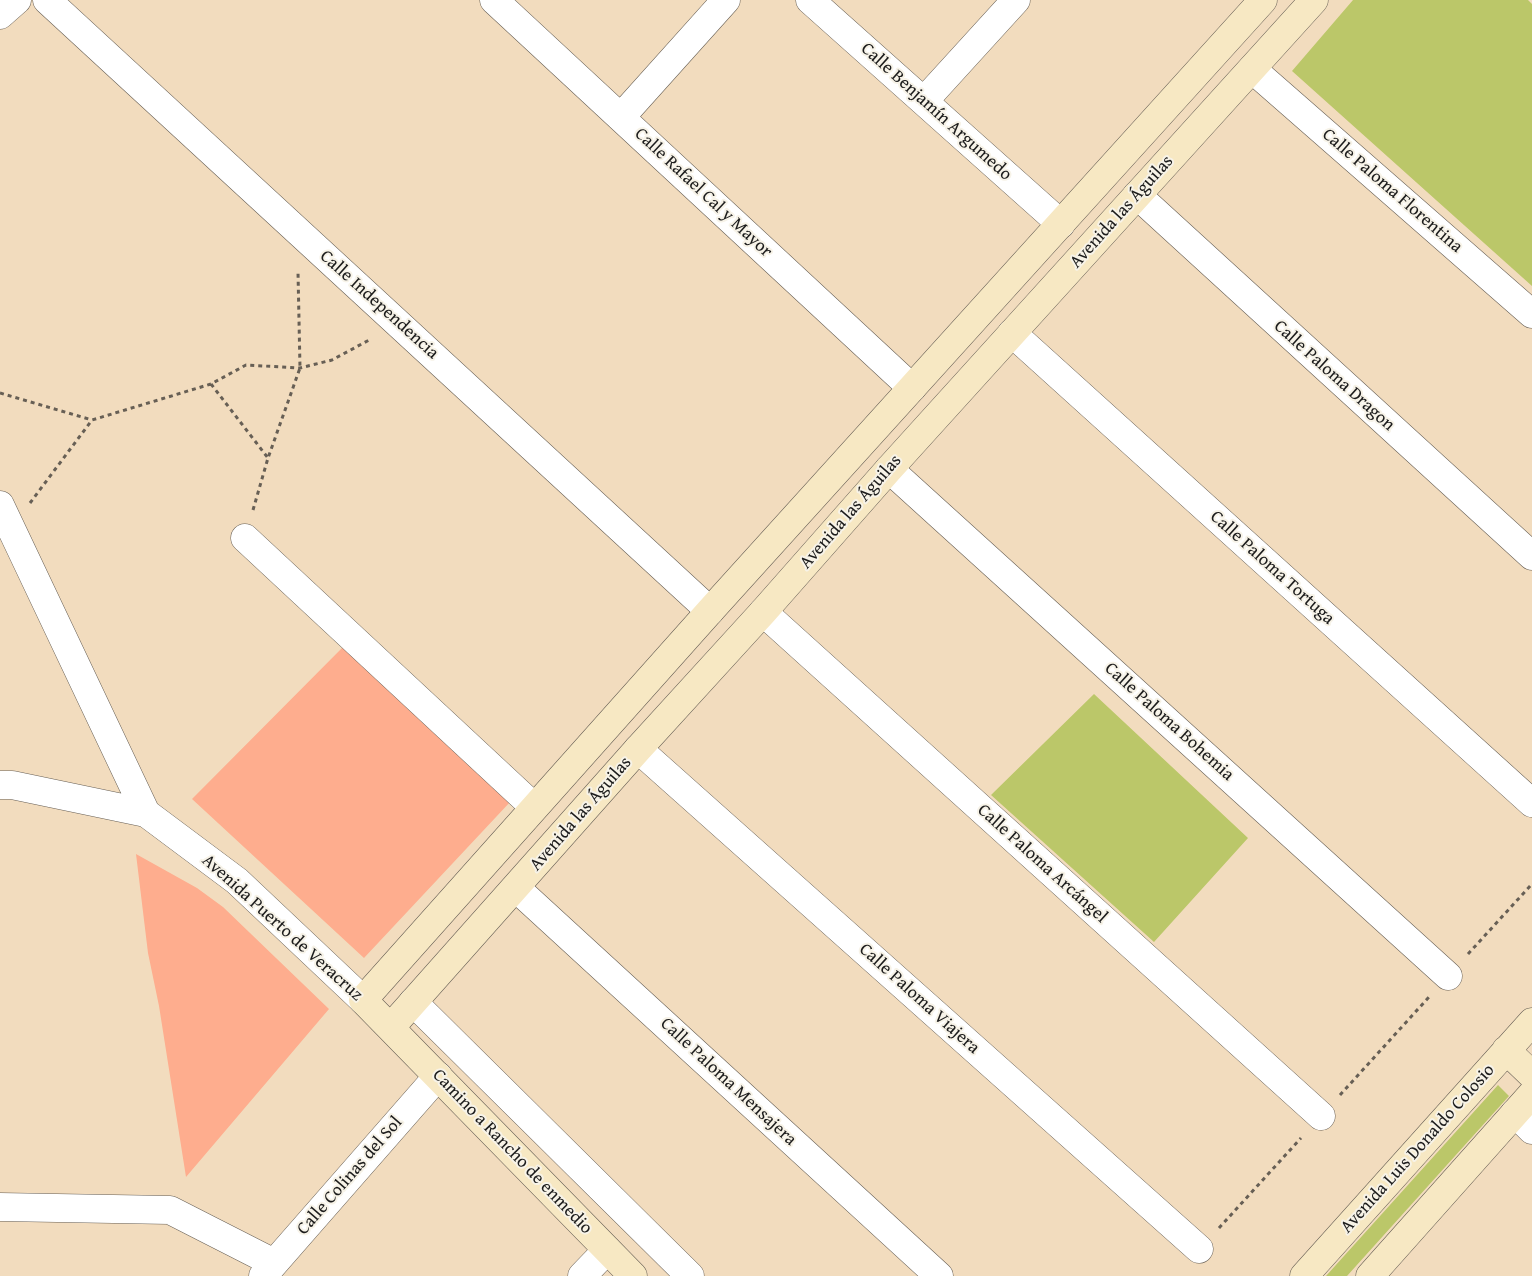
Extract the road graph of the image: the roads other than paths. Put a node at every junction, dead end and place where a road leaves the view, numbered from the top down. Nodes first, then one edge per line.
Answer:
1 (17, 0) edge
2 (47, 0) edge
3 (494, 0) edge
4 (726, 0) edge
5 (810, 0) edge
6 (1016, 0) edge
7 (1263, 0) edge
8 (1314, 0) edge
9 (0, 15) edge
10 (1252, 69) junction
11 (924, 101) junction
12 (621, 117) junction
13 (1137, 195) junction
14 (1061, 224) junction
15 (1532, 314) edge
16 (1012, 333) junction
17 (912, 388) junction
18 (889, 469) junction
19 (5, 517) edge
20 (245, 538) road end
21 (1532, 556) edge
22 (710, 611) junction
23 (763, 612) junction
24 (638, 749) junction
25 (0, 785) edge
26 (1532, 803) edge
27 (534, 807) junction
28 (146, 813) junction
29 (516, 888) junction
30 (1448, 976) road end
31 (363, 1000) junction
32 (413, 1002) junction
33 (1532, 1022) edge
34 (391, 1027) junction
35 (1506, 1050) junction
36 (1532, 1075) edge
37 (438, 1076) junction
38 (1526, 1113) edge
39 (1321, 1116) road end
40 (0, 1207) edge
41 (1199, 1249) road end
42 (607, 1250) junction
43 (269, 1270) edge
44 (582, 1276) edge
45 (633, 1276) edge
46 (690, 1276) edge
47 (939, 1276) edge
48 (1304, 1276) edge
49 (1370, 1276) edge

1 - 9 street
2 - 22 street, Calle Independencia
3 - 12 street, Calle Rafael Cal y Mayor
4 - 12 street
5 - 11 street, Calle Benjamín Argumedo
6 - 11 street
7 - 14 street, Avenida las Águilas
8 - 10 street, Avenida las Águilas
10 - 13 street, Avenida las Águilas
10 - 15 street, Calle Paloma Florentina
11 - 14 street, Calle Benjamín Argumedo
12 - 17 street, Calle Rafael Cal y Mayor
13 - 16 street, Avenida las Águilas
13 - 21 street, Calle Paloma Dragon
14 - 17 street, Avenida las Águilas
16 - 18 street, Avenida las Águilas
16 - 26 street, Calle Paloma Tortuga
17 - 22 street, Avenida las Águilas
18 - 23 street, Avenida las Águilas
18 - 30 street, Calle Paloma Bohemia
19 - 28 street
20 - 27 street
22 - 27 street, Avenida las Águilas
23 - 24 street, Avenida las Águilas
23 - 39 street, Calle Paloma Arcángel
24 - 29 street, Avenida las Águilas
24 - 41 street, Calle Paloma Viajera
25 - 28 street, Avenida Puerto de Veracruz
27 - 31 street, Avenida las Águilas
28 - 31 street, Avenida Puerto de Veracruz
29 - 32 street, Avenida las Águilas
29 - 47 street, Calle Paloma Mensajera
31 - 34 street, Avenida Puerto de Veracruz
32 - 34 street, Avenida las Águilas
32 - 46 street
33 - 35 street, Avenida Luis Donaldo Colosio
34 - 37 street, Camino a Rancho de enmedio
35 - 36 street
35 - 48 street, Avenida Luis Donaldo Colosio
37 - 42 street, Camino a Rancho de enmedio
37 - 43 street, Calle Colinas del Sol
38 - 49 street
40 - 43 street
42 - 44 street
42 - 45 street, Camino a Rancho de enmedio

